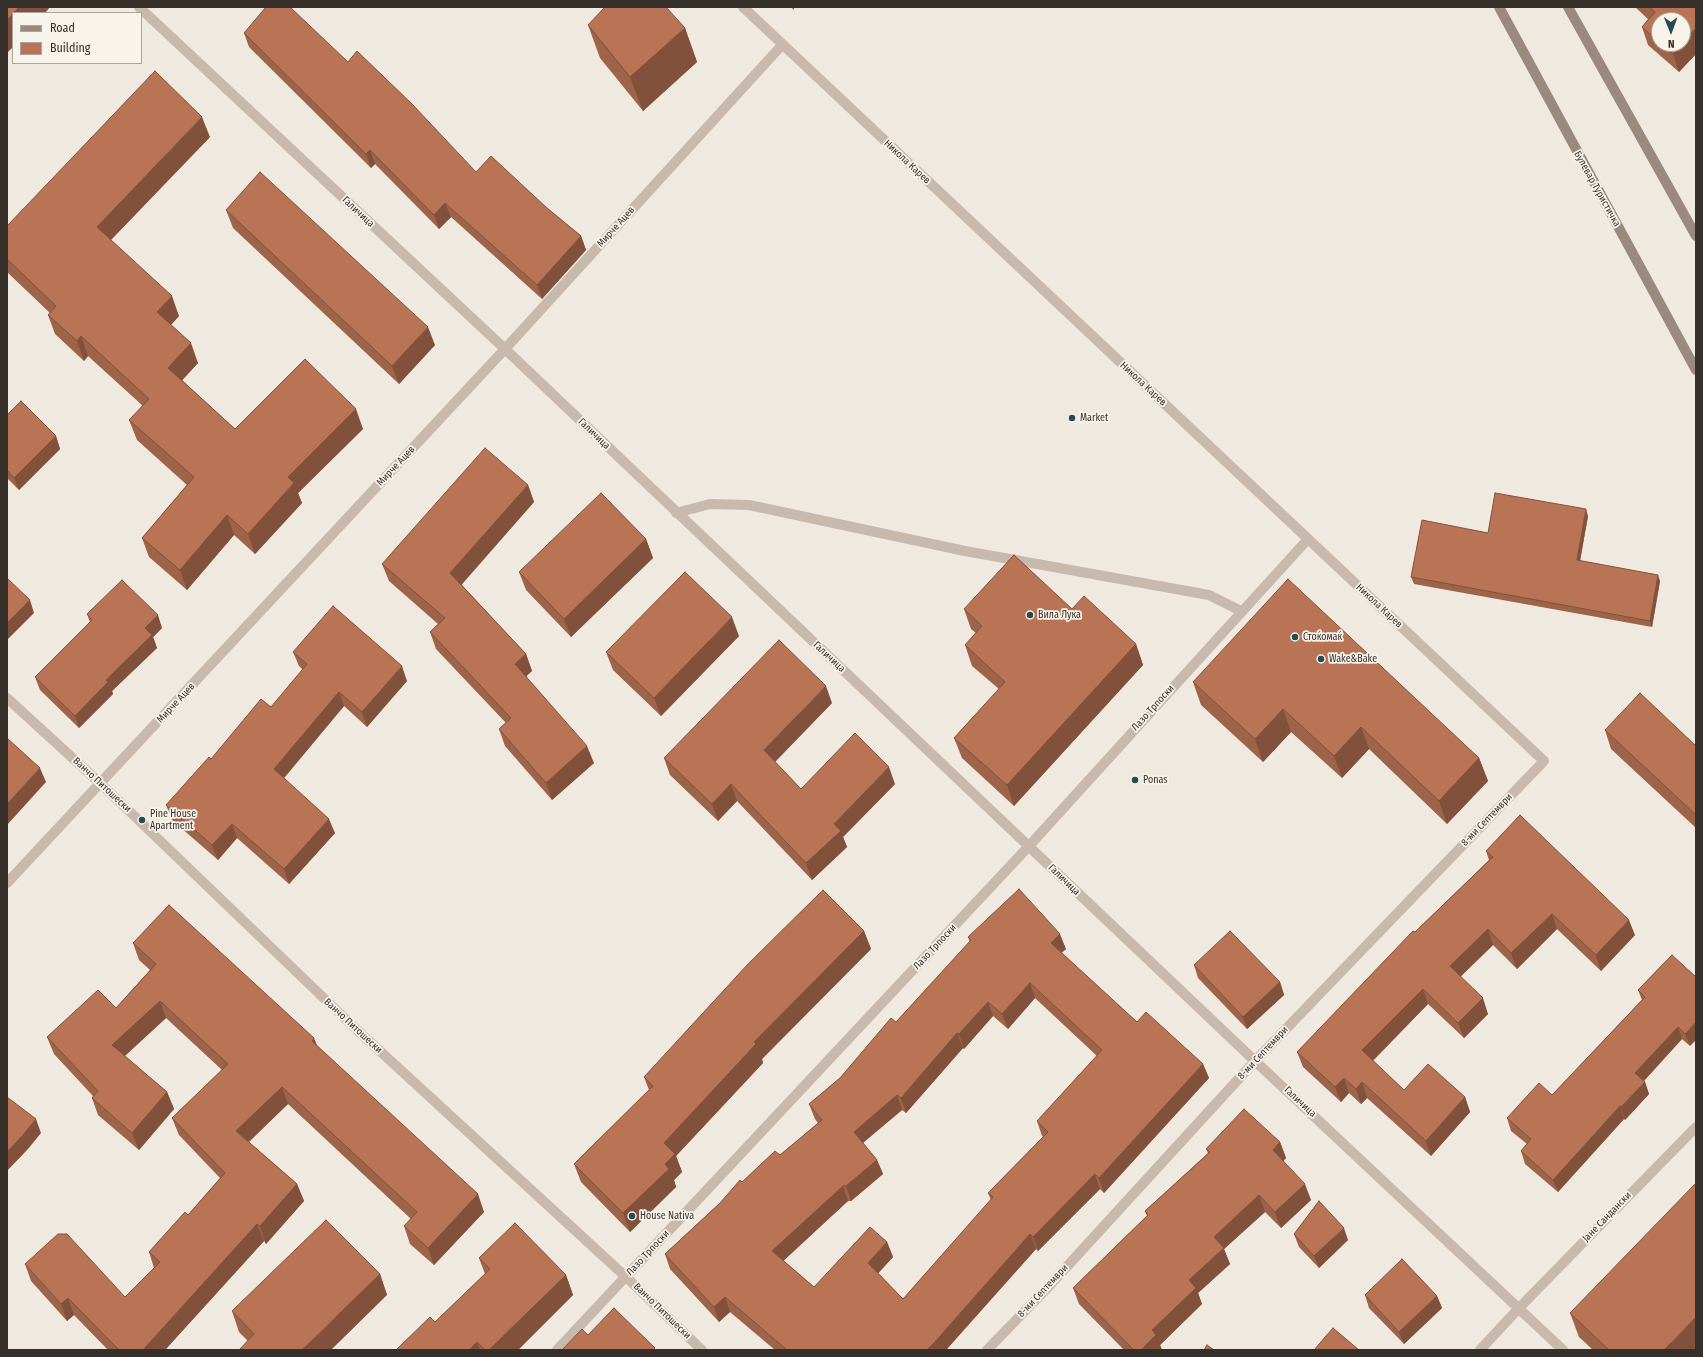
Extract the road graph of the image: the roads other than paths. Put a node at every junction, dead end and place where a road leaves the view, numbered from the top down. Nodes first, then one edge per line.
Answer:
1 (139, 7) edge
2 (743, 7) edge
3 (1499, 7) edge
4 (1568, 7) edge
5 (782, 45) junction
6 (1696, 236) edge
7 (505, 349) junction
8 (1696, 370) edge
9 (676, 513) junction
10 (1308, 539) junction
11 (1241, 611) junction
12 (7, 698) edge
13 (1544, 761) joint
14 (101, 784) junction
15 (1029, 846) junction
16 (7, 883) edge
17 (1255, 1061) junction
18 (1696, 1127) edge
19 (626, 1276) junction
20 (1519, 1308) junction
21 (557, 1350) edge
22 (702, 1350) edge
23 (987, 1350) edge
24 (1480, 1350) edge
25 (1563, 1350) edge

1 - 7 street, Галичица
2 - 5 street, Никола Карев
3 - 8 main road, Булевар Туристичка
4 - 6 main road
5 - 7 street, Мирче Ацев
5 - 10 street, Никола Карев
7 - 9 street, Галичица
7 - 14 street, Мирче Ацев
9 - 11 street
9 - 15 street, Галичица
10 - 11 street, Лазо Трпоски
10 - 13 street, Никола Карев
11 - 15 street, Лазо Трпоски
12 - 14 street, Ванчо Питошески
13 - 17 street, 8-ми Септември
14 - 16 street, Мирче Ацев
14 - 19 street, Ванчо Питошески
15 - 17 street, Галичица
15 - 19 street, Лазо Трпоски
17 - 20 street, Галичица
17 - 23 street, 8-ми Септември
18 - 20 street, Јане Сандански
19 - 21 street, Лазо Трпоски
19 - 22 street, Ванчо Питошески
20 - 24 street, Јане Сандански
20 - 25 street

